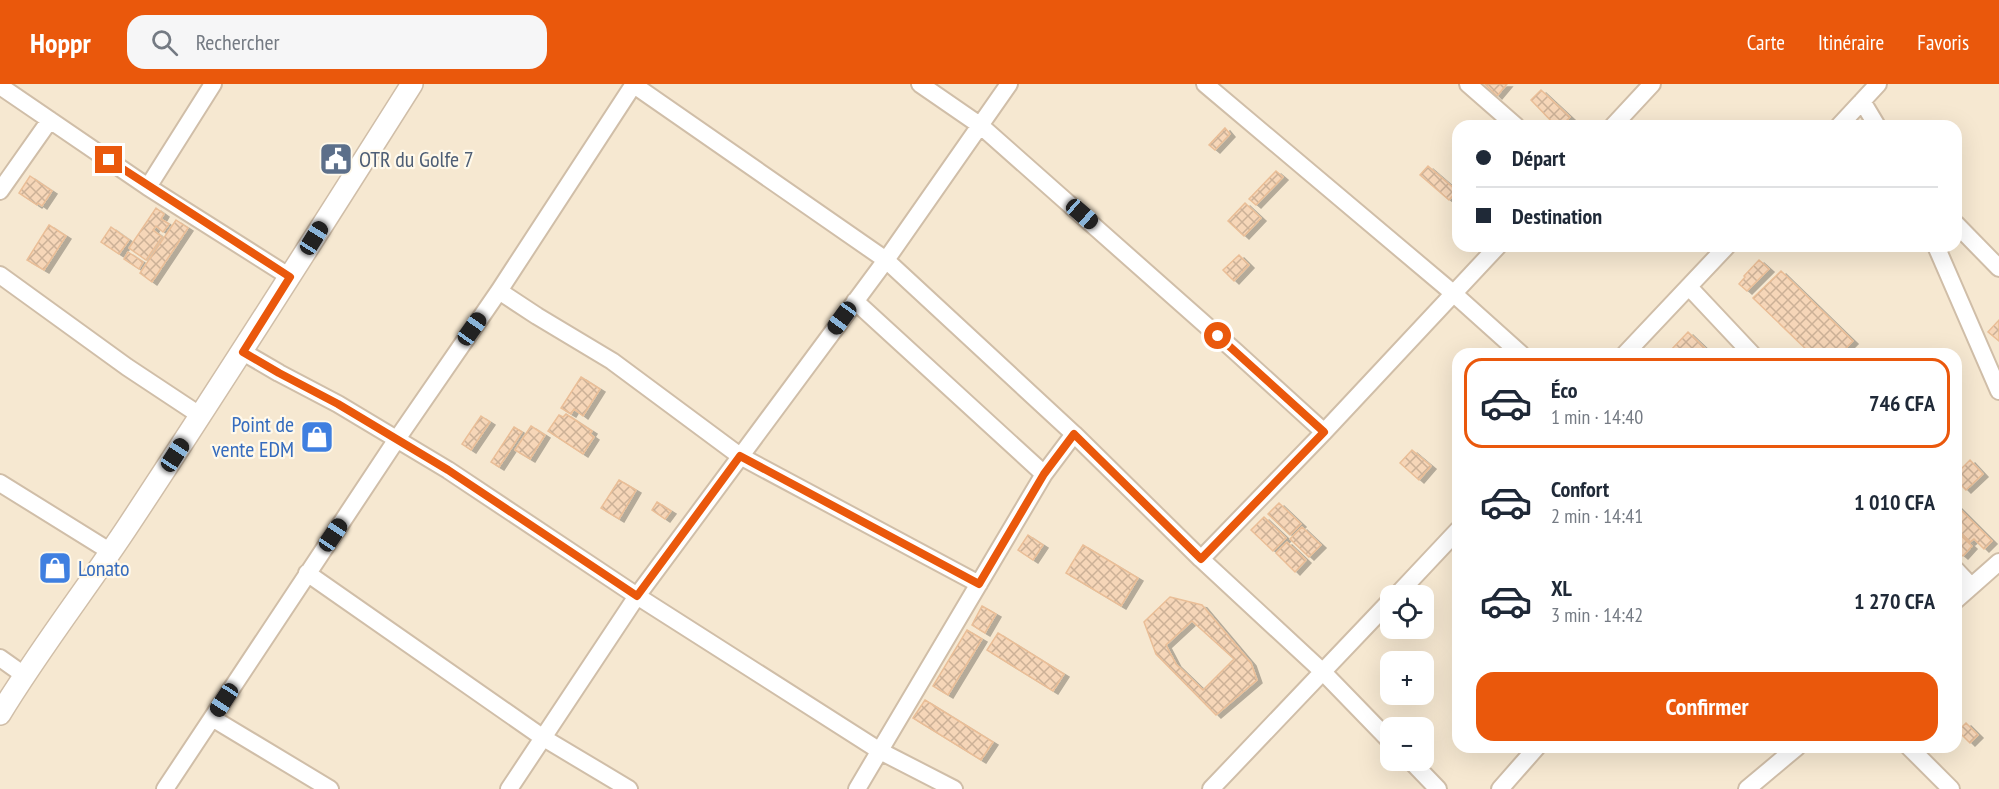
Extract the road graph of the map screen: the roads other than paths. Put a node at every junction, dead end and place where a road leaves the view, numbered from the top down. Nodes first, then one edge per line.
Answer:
1 (213, 84) edge
2 (412, 84) edge
3 (634, 84) edge
4 (920, 84) edge
5 (1009, 84) edge
6 (1205, 84) edge
7 (1468, 84) edge
8 (1652, 84) edge
9 (1878, 84) edge
10 (0, 86) edge
11 (1862, 101) junction
12 (50, 120) junction
13 (1509, 120) edge
14 (1619, 120) edge
15 (1845, 120) edge
16 (1873, 120) edge
17 (981, 126) junction
18 (148, 187) junction
19 (0, 191) edge
20 (1962, 230) edge
21 (1492, 252) edge
22 (1721, 252) edge
23 (1939, 252) edge
24 (886, 260) junction
25 (1999, 268) edge
26 (0, 275) edge
27 (290, 277) junction
28 (1689, 287) junction
29 (499, 291) junction
30 (1453, 293) junction
31 (855, 301) junction
32 (1514, 348) edge
33 (1631, 348) edge
34 (1746, 348) edge
35 (243, 352) junction
36 (1999, 390) edge
37 (201, 416) junction
38 (1324, 432) junction
39 (1074, 434) junction
40 (397, 439) junction
41 (740, 456) junction
42 (1044, 474) junction
43 (0, 483) edge
44 (1452, 536) edge
45 (111, 552) junction
46 (1201, 559) junction
47 (1999, 562) edge
48 (307, 573) junction
49 (1962, 576) edge
50 (979, 584) junction
51 (1406, 585) edge
52 (1971, 586) junction
53 (1962, 594) edge
54 (637, 596) junction
55 (1380, 612) edge
56 (0, 658) edge
57 (1323, 672) junction
58 (24, 675) junction
59 (0, 714) edge
60 (212, 718) junction
61 (1380, 731) edge
62 (542, 737) junction
63 (880, 751) junction
64 (1533, 753) edge
65 (1790, 753) edge
66 (1916, 753) edge
67 (1421, 771) edge
68 (327, 788) edge
69 (165, 789) edge
70 (508, 789) edge
71 (629, 789) edge
72 (857, 789) edge
73 (954, 789) edge
74 (1211, 789) edge
75 (1438, 789) edge
76 (1500, 789) edge
77 (1747, 789) edge
78 (1951, 789) edge

1 - 18 street
2 - 27 street
3 - 24 street
3 - 29 street
4 - 17 street
5 - 17 street
6 - 30 street
7 - 13 street
8 - 14 street
9 - 11 street
10 - 12 street
11 - 15 street
11 - 16 street
12 - 18 street
12 - 19 street
17 - 24 street
17 - 38 street
18 - 27 street
20 - 25 street
21 - 30 street
22 - 28 street
23 - 36 street
24 - 31 street
24 - 39 street
26 - 37 street
27 - 35 street
28 - 33 street
28 - 34 street
29 - 40 street
29 - 41 street
30 - 32 street
30 - 38 street
31 - 41 street
31 - 42 street
35 - 37 street
35 - 40 street
37 - 45 street
38 - 46 street
39 - 42 street
39 - 46 street
40 - 48 street
40 - 54 street
41 - 50 street
41 - 54 street
42 - 50 street
43 - 45 street
44 - 51 street
45 - 58 street
46 - 57 street
47 - 52 street
48 - 60 street
48 - 62 street
49 - 52 street
50 - 63 street
52 - 53 street
54 - 62 street
54 - 63 street
55 - 57 street
56 - 58 street
57 - 61 street
57 - 74 street
58 - 59 street
60 - 68 street
60 - 69 street
62 - 70 street
62 - 71 street
63 - 72 street
63 - 73 street
64 - 76 street
65 - 77 street
66 - 78 street
67 - 75 street

